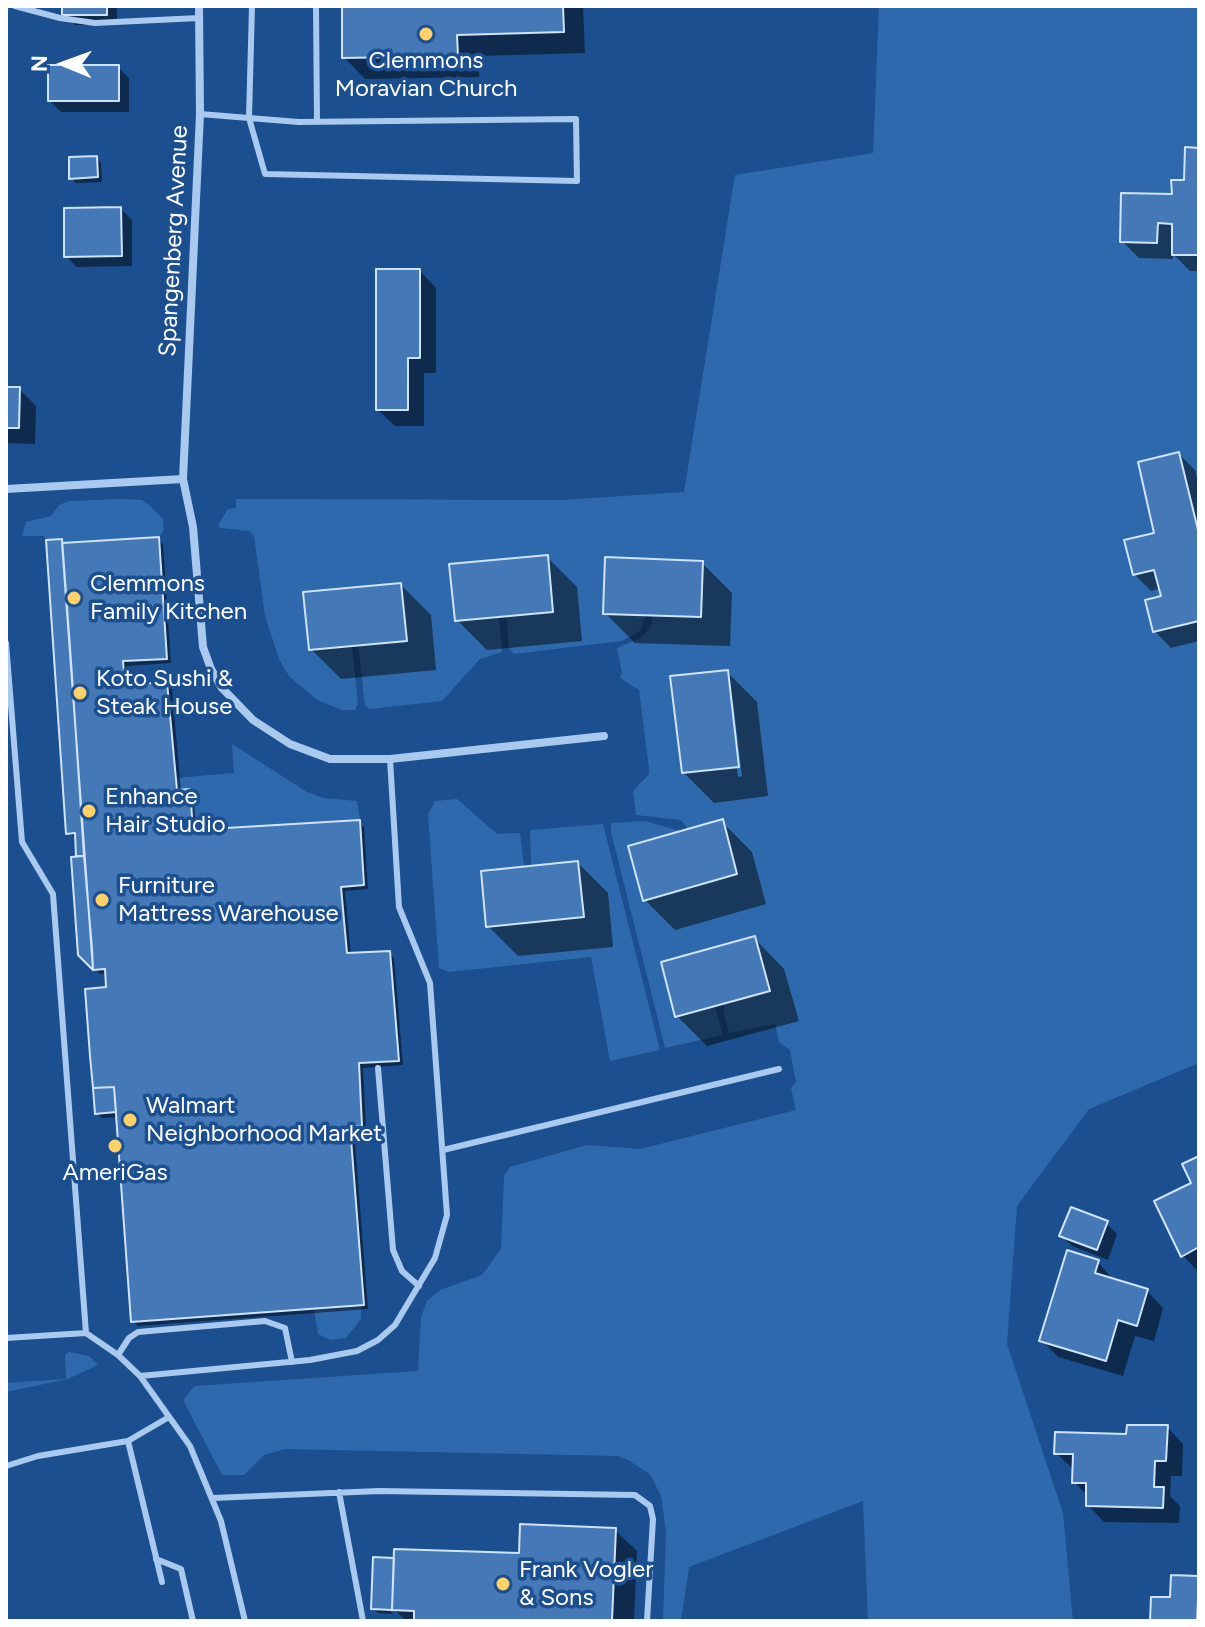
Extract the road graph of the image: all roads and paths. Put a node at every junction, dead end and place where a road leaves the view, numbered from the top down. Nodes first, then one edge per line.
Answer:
1 (15, 6) edge
2 (199, 6) edge
3 (252, 6) edge
4 (316, 6) edge
5 (199, 18) junction
6 (200, 114) junction
7 (249, 118) junction
8 (317, 122) junction
9 (183, 479) junction
10 (6, 489) edge
11 (6, 643) edge
12 (604, 736) dead end
13 (390, 759) junction
14 (378, 1068) dead end
15 (779, 1069) dead end
16 (443, 1150) junction
17 (419, 1286) junction
18 (86, 1333) junction
19 (6, 1338) edge
20 (118, 1355) junction
21 (292, 1362) junction
22 (140, 1376) junction
23 (169, 1417) junction
24 (128, 1441) junction
25 (6, 1466) edge
26 (339, 1492) junction
27 (213, 1498) junction
28 (156, 1559) junction
29 (162, 1582) dead end
30 (193, 1621) edge
31 (245, 1621) edge
32 (363, 1621) edge
33 (647, 1621) edge

1 - 5 lane
2 - 5 street, Spangenberg Avenue
3 - 7 lane
4 - 8 lane
5 - 6 street, Spangenberg Avenue
6 - 7 lane
6 - 9 street, Spangenberg Avenue
7 - 8 lane
7 - 8 lane
9 - 10 street
9 - 13 street, Spangenberg Avenue
11 - 18 lane
12 - 13 street, Spangenberg Avenue
13 - 16 lane
14 - 17 lane
15 - 16 lane
16 - 17 lane
17 - 21 lane
18 - 19 lane
18 - 20 lane
20 - 21 lane
20 - 22 lane
21 - 22 lane
22 - 23 lane
23 - 24 lane
23 - 27 lane
24 - 25 lane
24 - 28 lane
26 - 27 lane
26 - 32 lane
26 - 33 lane
27 - 31 lane
28 - 29 lane
28 - 30 lane

